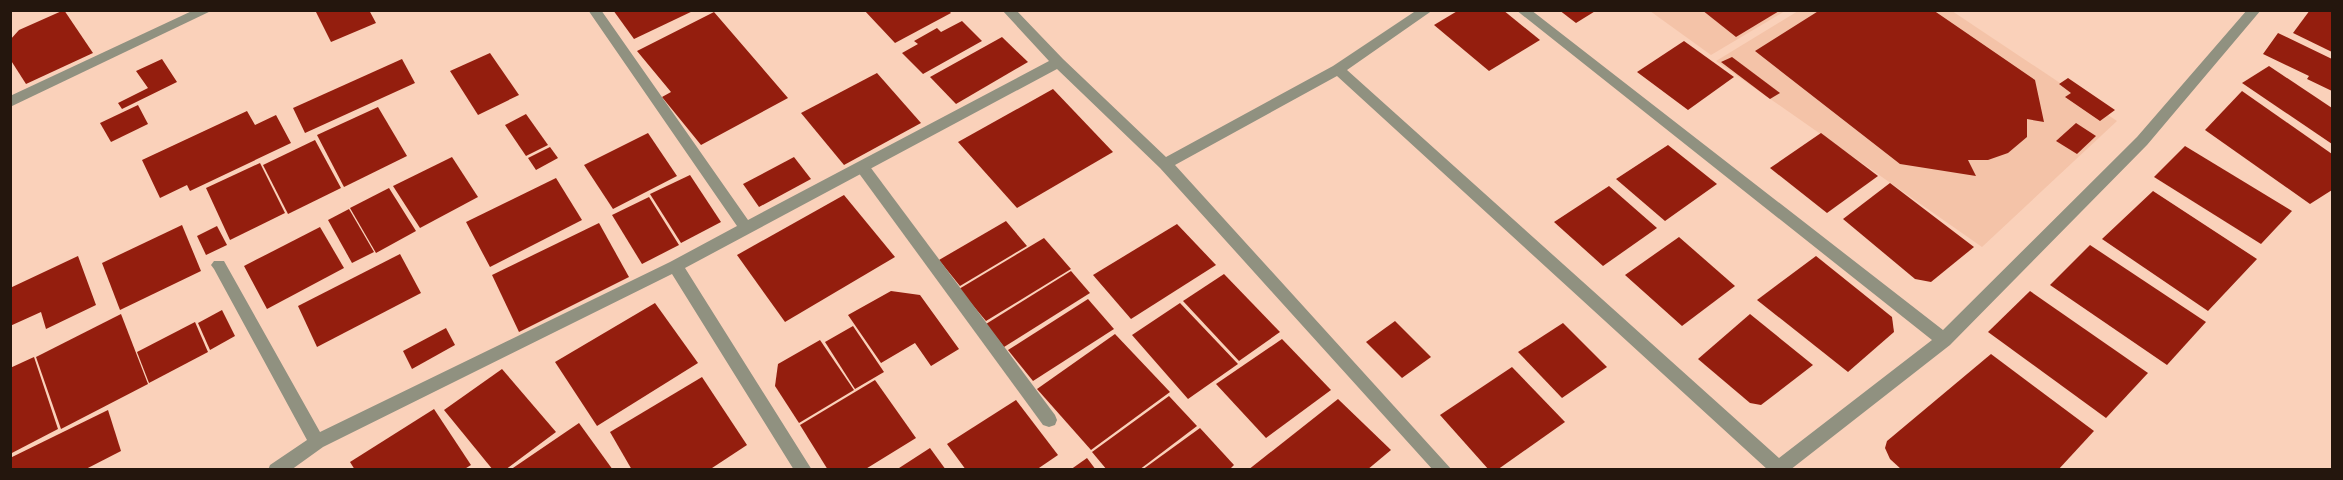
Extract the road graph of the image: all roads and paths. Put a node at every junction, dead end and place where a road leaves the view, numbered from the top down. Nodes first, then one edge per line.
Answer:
1 (207, 10) edge
2 (594, 10) edge
3 (1008, 10) edge
4 (1427, 10) edge
5 (1522, 10) edge
6 (2255, 10) edge
7 (1058, 62) junction
8 (1338, 69) junction
9 (10, 102) edge
10 (1165, 164) junction
11 (863, 168) junction
12 (746, 228) junction
13 (219, 265) dead end
14 (675, 266) junction
15 (1944, 340) junction
16 (1049, 420) dead end
17 (318, 442) junction
18 (1777, 469) edge
19 (276, 470) edge
20 (804, 470) edge
21 (1444, 470) edge

1 - 9 street
2 - 12 street
3 - 7 street
4 - 8 street
5 - 15 street
6 - 15 street
7 - 10 street
7 - 11 street
8 - 10 street
8 - 18 street
10 - 21 street
11 - 12 street
11 - 16 street
12 - 14 street
13 - 17 street
14 - 17 street
14 - 20 street
15 - 18 street
17 - 19 street

